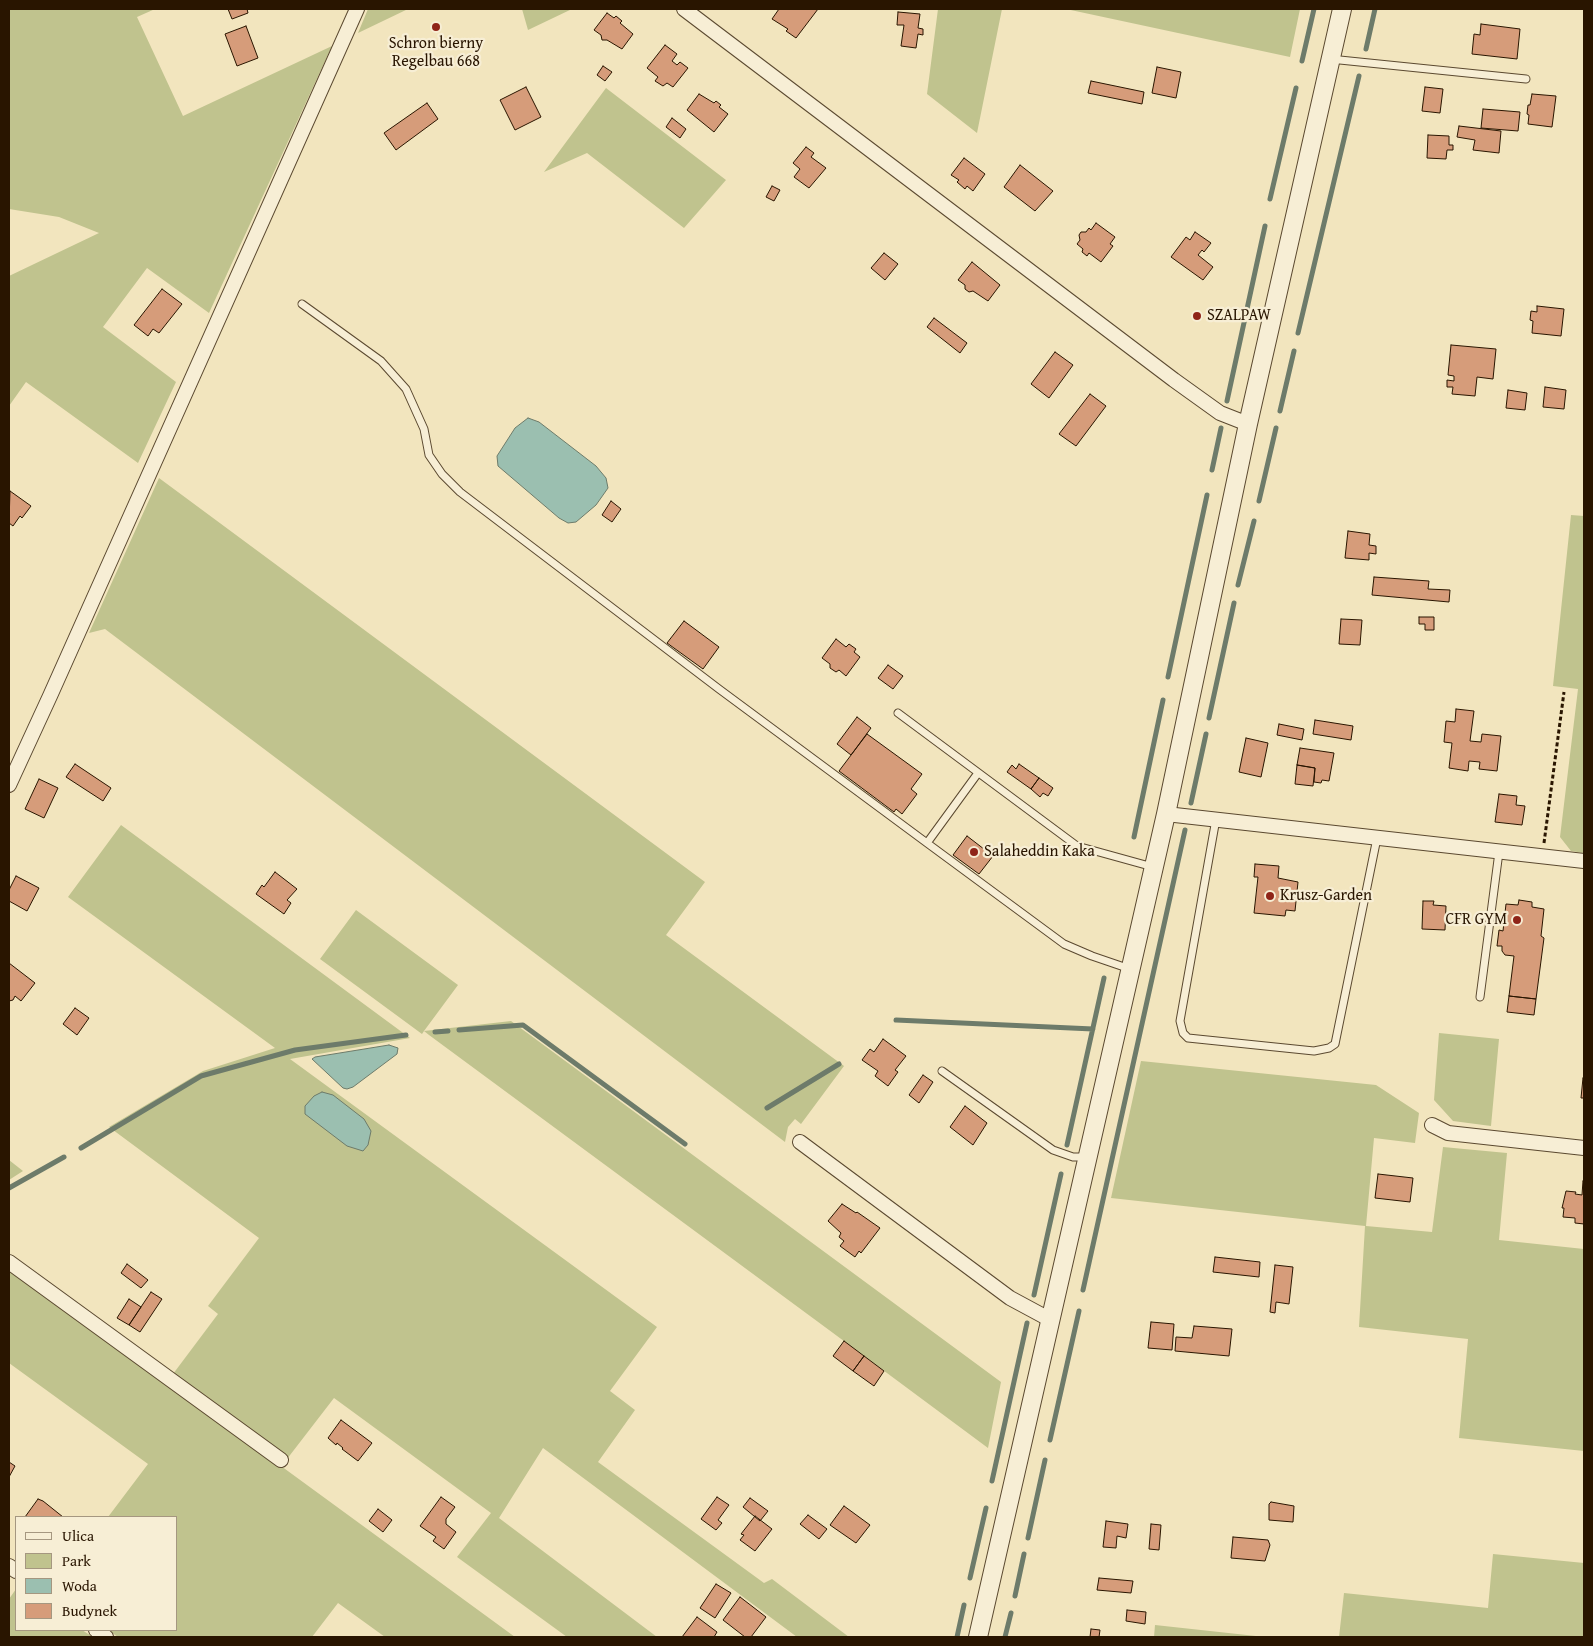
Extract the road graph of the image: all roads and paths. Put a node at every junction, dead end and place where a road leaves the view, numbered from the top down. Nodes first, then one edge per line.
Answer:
1 (357, 9) edge
2 (684, 9) edge
3 (1342, 9) edge
4 (1330, 59) junction
5 (1526, 80) dead end
6 (302, 304) dead end
7 (1248, 424) junction
8 (1564, 692) dead end
9 (898, 713) dead end
10 (978, 773) junction
11 (9, 785) edge
12 (1166, 814) junction
13 (1216, 819) junction
14 (1377, 838) junction
15 (927, 843) junction
16 (1499, 852) junction
17 (1542, 857) junction
18 (1584, 862) edge
19 (1153, 867) junction
20 (1130, 969) junction
21 (1480, 997) dead end
22 (942, 1070) dead end
23 (1432, 1125) dead end
24 (800, 1142) dead end
25 (1584, 1148) edge
26 (1086, 1158) junction
27 (9, 1262) edge
28 (1049, 1319) junction
29 (281, 1460) dead end
30 (978, 1637) edge

1 - 11 street
2 - 7 street
3 - 4 street
4 - 5 lane
4 - 7 street
6 - 15 lane
7 - 12 street
8 - 17 path
9 - 10 lane
10 - 15 lane
10 - 19 lane
12 - 13 street
12 - 19 street
13 - 14 street
13 - 14 lane
14 - 16 street
15 - 20 lane
16 - 17 street
16 - 21 lane
17 - 18 street
19 - 20 street
20 - 26 street
22 - 26 lane
23 - 25 street
24 - 28 street
26 - 28 street
27 - 29 street
28 - 30 street

